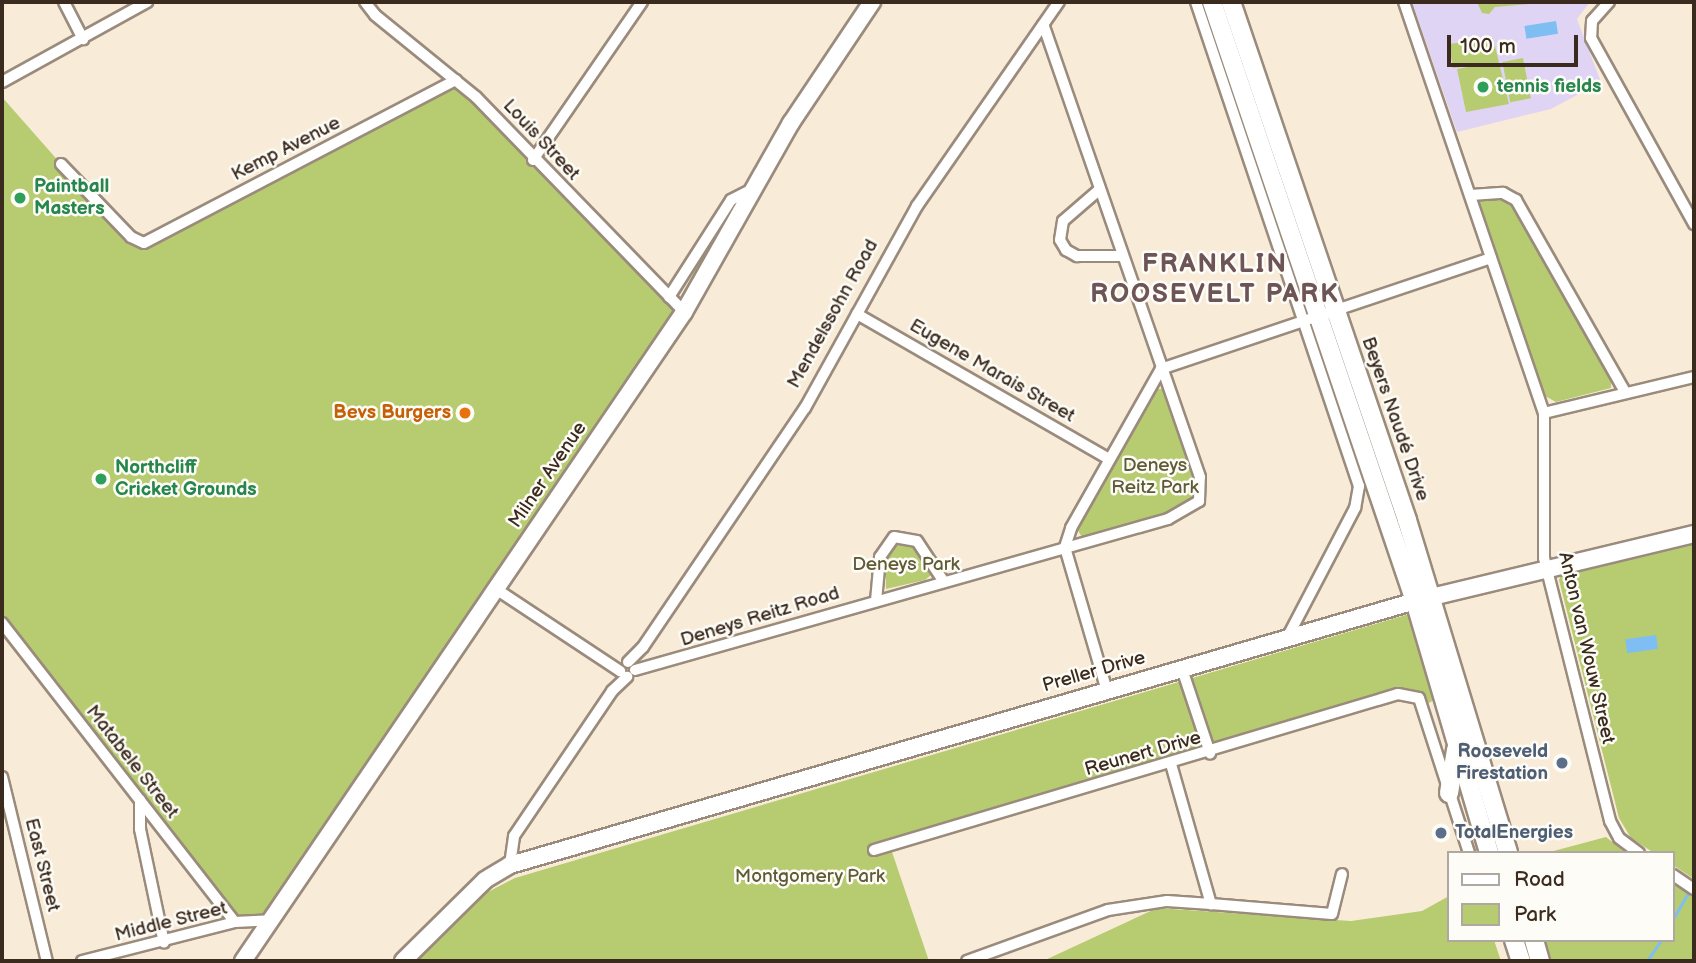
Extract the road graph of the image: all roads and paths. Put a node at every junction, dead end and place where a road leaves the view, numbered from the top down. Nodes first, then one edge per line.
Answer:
1 (64, 2) edge
2 (147, 2) edge
3 (365, 2) edge
4 (642, 2) edge
5 (872, 2) edge
6 (1059, 2) edge
7 (1196, 2) edge
8 (1212, 2) edge
9 (1231, 2) edge
10 (1404, 2) edge
11 (1609, 2) edge
12 (1043, 24) junction
13 (83, 39) junction
14 (456, 80) junction
15 (2, 82) edge
16 (533, 160) junction
17 (61, 164) dead end
18 (755, 188) junction
19 (1100, 189) junction
20 (1471, 195) junction
21 (1694, 224) edge
22 (1122, 256) junction
23 (1491, 258) junction
24 (668, 297) junction
25 (684, 312) junction
26 (1338, 312) junction
27 (857, 314) junction
28 (1312, 321) junction
29 (1161, 369) junction
30 (1694, 377) edge
31 (1625, 392) junction
32 (1544, 414) junction
33 (1109, 458) junction
34 (1694, 534) edge
35 (1065, 547) junction
36 (1547, 570) junction
37 (944, 582) junction
38 (496, 589) junction
39 (1423, 599) junction
40 (876, 601) junction
41 (3, 627) edge
42 (1287, 638) junction
43 (1182, 669) junction
44 (627, 670) junction
45 (1107, 691) junction
46 (1457, 747) junction
47 (1210, 753) junction
48 (1171, 764) junction
49 (2, 777) edge
50 (1449, 793) junction
51 (1491, 794) junction
52 (140, 800) junction
53 (1473, 800) junction
54 (874, 850) dead end
55 (1468, 851) edge
56 (1488, 851) edge
57 (1507, 851) edge
58 (1636, 851) edge
59 (510, 865) junction
60 (1342, 874) dead end
61 (1675, 876) edge
62 (1694, 889) edge
63 (1212, 904) junction
64 (270, 920) junction
65 (234, 922) junction
66 (1515, 942) edge
67 (1535, 942) edge
68 (164, 943) junction
69 (47, 961) edge
70 (82, 961) edge
71 (243, 961) edge
72 (403, 961) edge
73 (967, 961) edge
74 (1521, 961) edge
75 (1540, 961) edge

1 - 13 street
2 - 13 street
3 - 14 street, Louis Street
4 - 16 street
5 - 18 main road, Milner Avenue
6 - 12 street, Mendelssohn Road
7 - 28 street, Beyers Naudé Drive
8 - 28 main road, Beyers Naudé Drive
9 - 26 main road, Beyers Naudé Drive
10 - 20 street, Anton van Wouw Street
11 - 21 street
12 - 19 street, Deneys Reitz Road
12 - 27 street, Mendelssohn Road
13 - 15 street
14 - 16 street, Louis Street
14 - 17 street, Kemp Avenue
16 - 24 street, Louis Street
18 - 24 street
18 - 25 main road, Milner Avenue
19 - 22 street, Deneys Reitz Road
19 - 22 street
20 - 23 street, Anton van Wouw Street
20 - 31 street
22 - 29 street, Deneys Reitz Road
23 - 26 street
23 - 32 street, Anton van Wouw Street
24 - 25 street, Louis Street
25 - 38 main road, Milner Avenue
26 - 28 street
26 - 39 main road, Beyers Naudé Drive
27 - 33 street, Eugene Marais Street
27 - 44 street, Mendelssohn Road
28 - 29 street
28 - 39 main road, Beyers Naudé Drive
28 - 42 street, Beyers Naudé Drive
29 - 33 street
29 - 35 street, Deneys Reitz Road
30 - 31 street
31 - 32 street
32 - 36 street, Anton van Wouw Street
33 - 35 street
34 - 36 main road, Preller Drive
35 - 37 street, Deneys Reitz Road
35 - 45 street
36 - 39 main road, Preller Drive
36 - 58 street, Anton van Wouw Street
37 - 40 street, Deneys Reitz Road
37 - 40 street
38 - 44 street
38 - 64 main road, Milner Avenue
39 - 42 main road, Preller Drive
39 - 46 main road, Beyers Naudé Drive
39 - 51 main road, Beyers Naudé Drive
40 - 44 street, Deneys Reitz Road
41 - 52 street, Matabele Street
42 - 43 main road, Preller Drive
43 - 45 main road, Preller Drive
43 - 47 street
44 - 59 street, Mendelssohn Road
45 - 59 main road, Preller Drive
46 - 50 main road
46 - 53 main road, Beyers Naudé Drive
47 - 48 street, Reunert Drive
47 - 50 street, Reunert Drive
48 - 54 street, Reunert Drive
48 - 63 street
49 - 69 street, East Street
50 - 55 street
51 - 53 main road
51 - 57 main road, Beyers Naudé Drive
52 - 65 street, Matabele Street
52 - 68 street
53 - 56 main road, Beyers Naudé Drive
59 - 72 main road
60 - 63 street
61 - 62 street
63 - 73 street
64 - 65 street, Middle Street
64 - 71 main road, Milner Avenue
65 - 68 street, Middle Street
66 - 74 main road
67 - 75 main road
68 - 70 street, Middle Street

